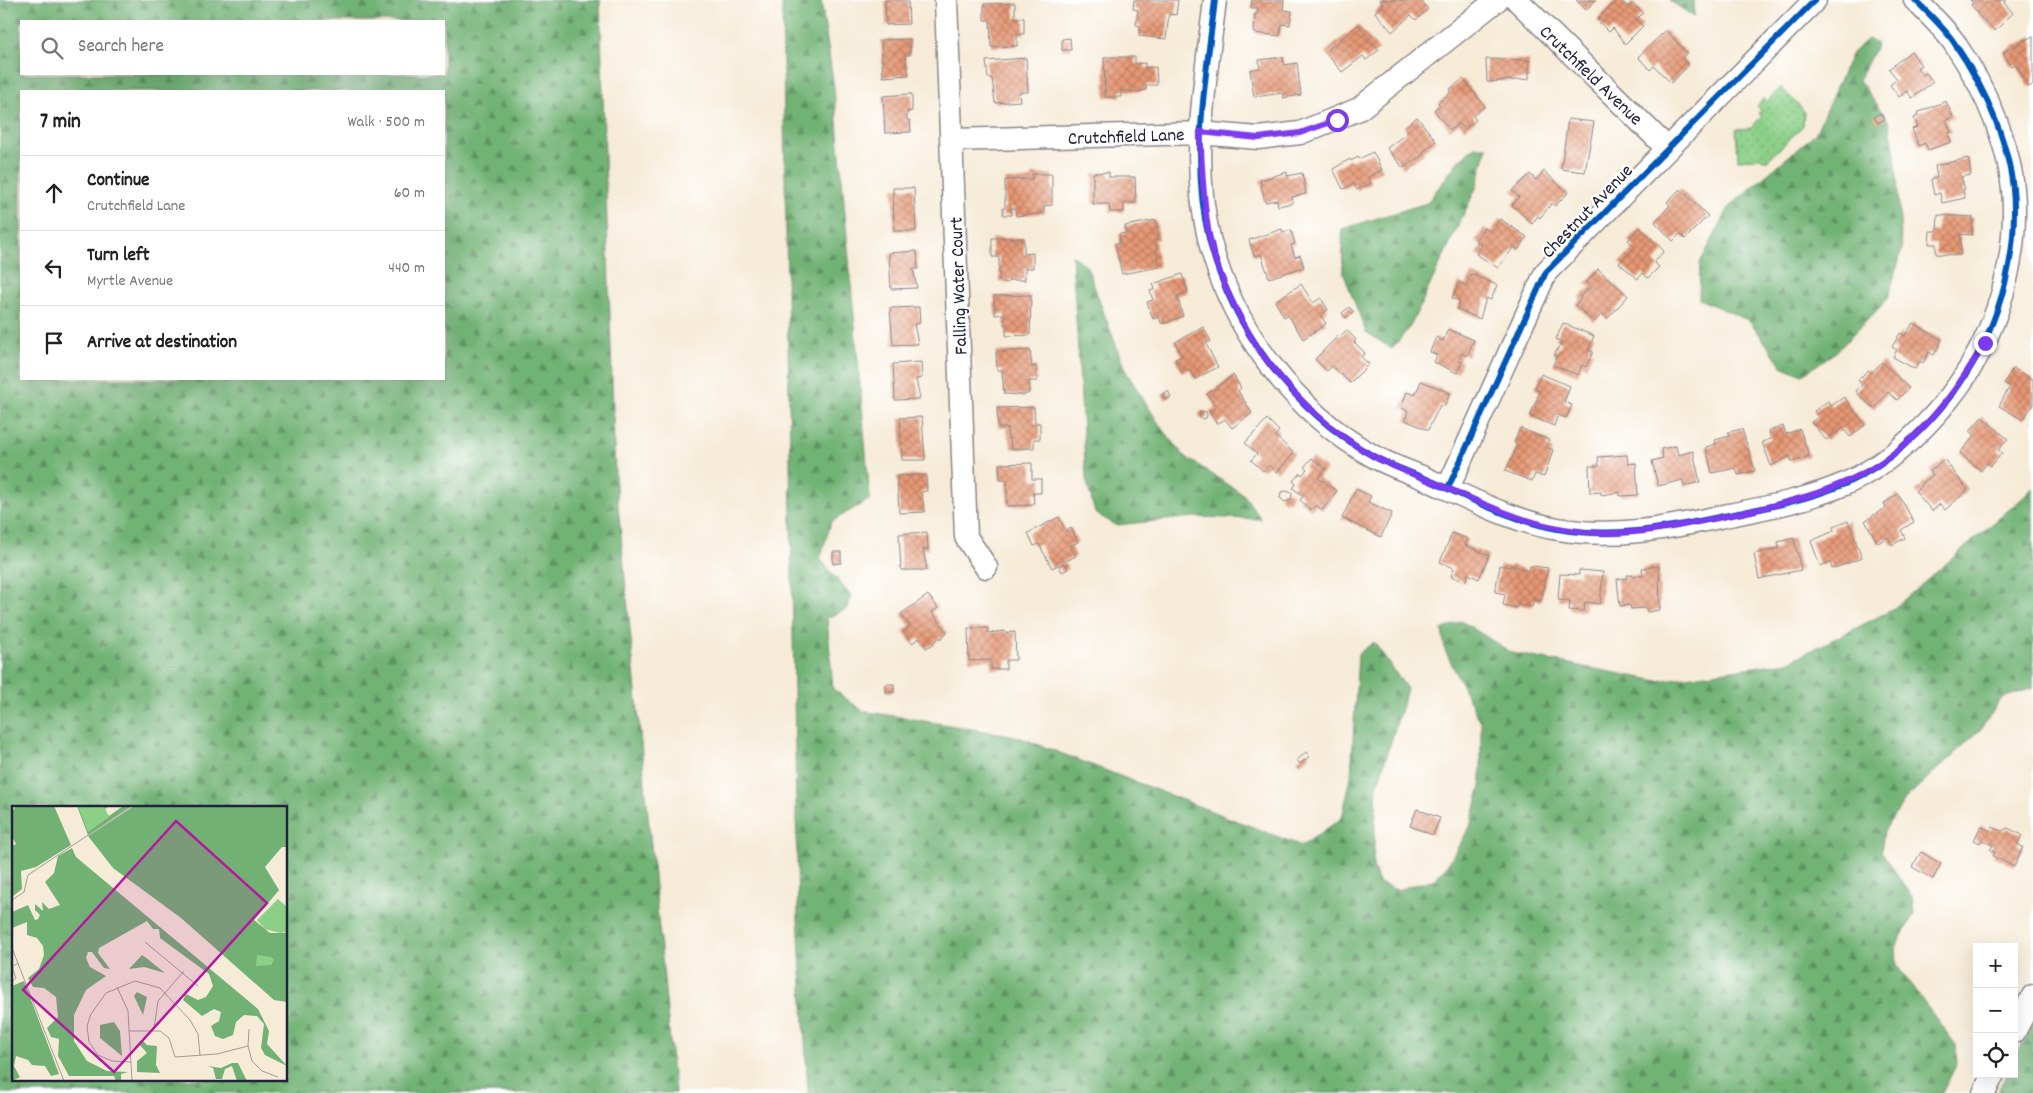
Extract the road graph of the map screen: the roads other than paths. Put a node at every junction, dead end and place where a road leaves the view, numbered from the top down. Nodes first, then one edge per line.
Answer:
1 (946, 0) edge
2 (1215, 0) edge
3 (1497, 0) edge
4 (1517, 0) edge
5 (1815, 0) edge
6 (1915, 0) edge
7 (1200, 132) junction
8 (952, 140) junction
9 (1668, 148) junction
10 (1448, 488) junction
11 (986, 567) dead end
12 (2033, 996) edge
13 (2018, 1024) edge
14 (1991, 1078) edge
15 (1984, 1093) edge

1 - 8 street, Falling Water Court
2 - 7 street
3 - 7 street, Crutchfield Lane
4 - 9 street, Crutchfield Avenue
5 - 9 street, Chestnut Avenue
6 - 10 street
7 - 8 street, Crutchfield Lane
7 - 10 street
8 - 11 street, Falling Water Court
9 - 10 street, Chestnut Avenue
12 - 13 street
14 - 15 street

